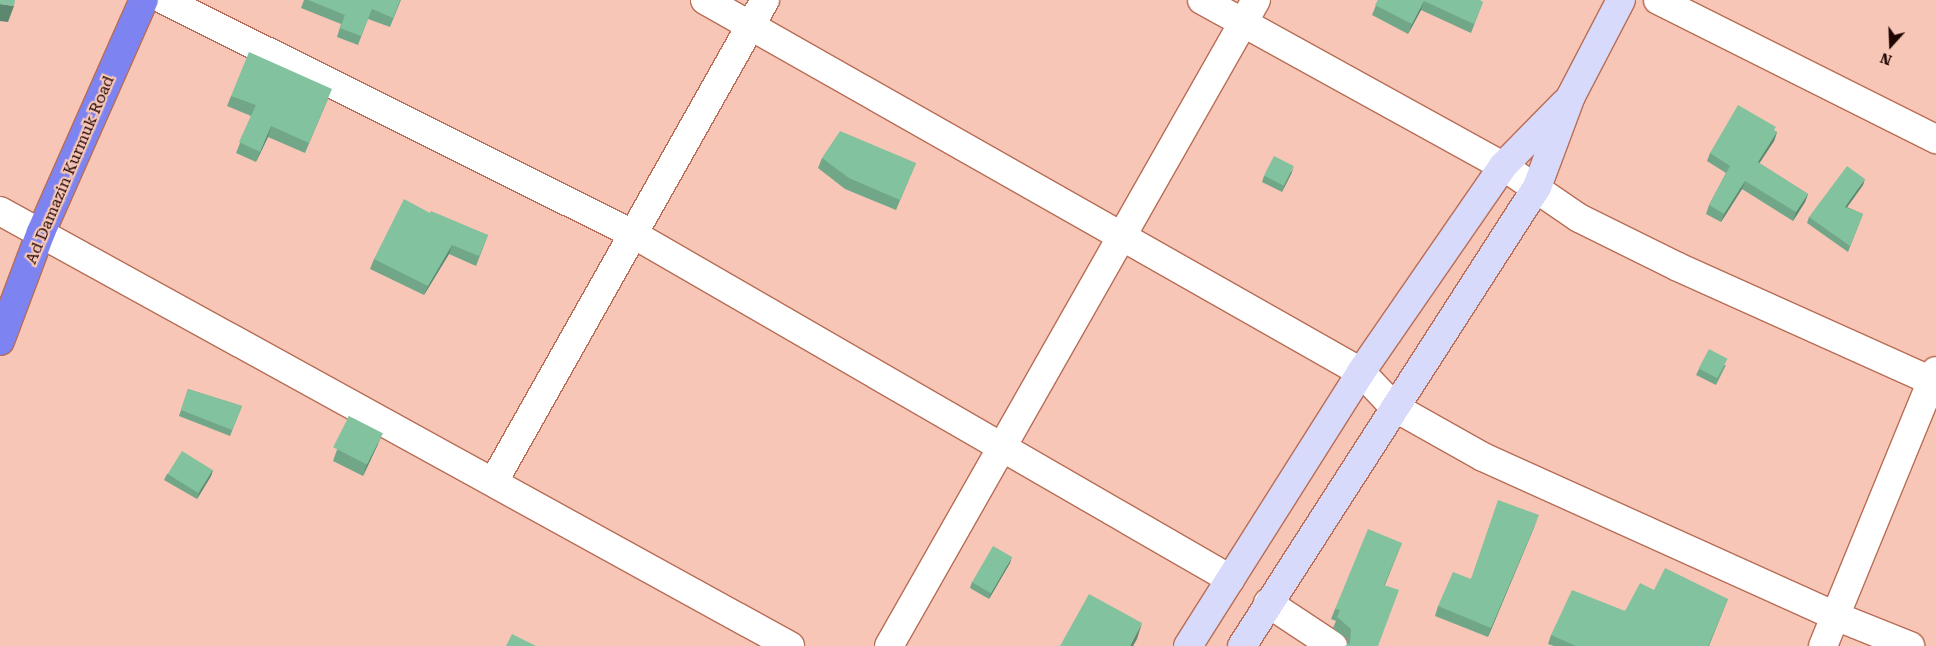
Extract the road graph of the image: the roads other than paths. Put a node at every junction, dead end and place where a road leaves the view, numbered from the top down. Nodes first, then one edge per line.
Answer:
1 (144, 0) edge
2 (164, 0) edge
3 (705, 0) edge
4 (765, 0) edge
5 (1202, 0) edge
6 (1621, 0) edge
7 (1658, 0) edge
8 (1250, 11) edge
9 (751, 24) junction
10 (1571, 96) junction
11 (1936, 139) edge
12 (1503, 166) junction
13 (1537, 187) junction
14 (0, 211) edge
15 (41, 232) junction
16 (633, 234) junction
17 (1123, 235) junction
18 (0, 341) edge
19 (1361, 372) junction
20 (1934, 379) edge
21 (1394, 407) junction
22 (1002, 446) junction
23 (494, 481) junction
24 (1230, 579) junction
25 (1268, 603) junction
26 (1835, 616) junction
27 (790, 646) edge
28 (889, 646) edge
29 (1188, 646) edge
30 (1242, 646) edge
31 (1333, 646) edge
32 (1823, 646) edge
33 (1910, 646) edge

1 - 15 highway, Ad Damazin Kurmuk Road
2 - 16 street
3 - 9 street
4 - 9 street
5 - 8 street
6 - 10 street
7 - 11 street
8 - 12 street
8 - 17 street
9 - 16 street
9 - 17 street
10 - 12 street
10 - 13 street
12 - 13 street
12 - 19 street
13 - 20 street
13 - 21 street
14 - 15 street
15 - 18 highway, Ad Damazin Kurmuk Road
15 - 23 street
16 - 22 street
16 - 23 street
17 - 19 street
17 - 22 street
19 - 21 street
19 - 24 street
20 - 26 street
21 - 25 street
21 - 26 street
22 - 24 street
22 - 28 street
23 - 27 street
24 - 29 street
25 - 30 street
25 - 31 street
26 - 32 street
26 - 33 street

